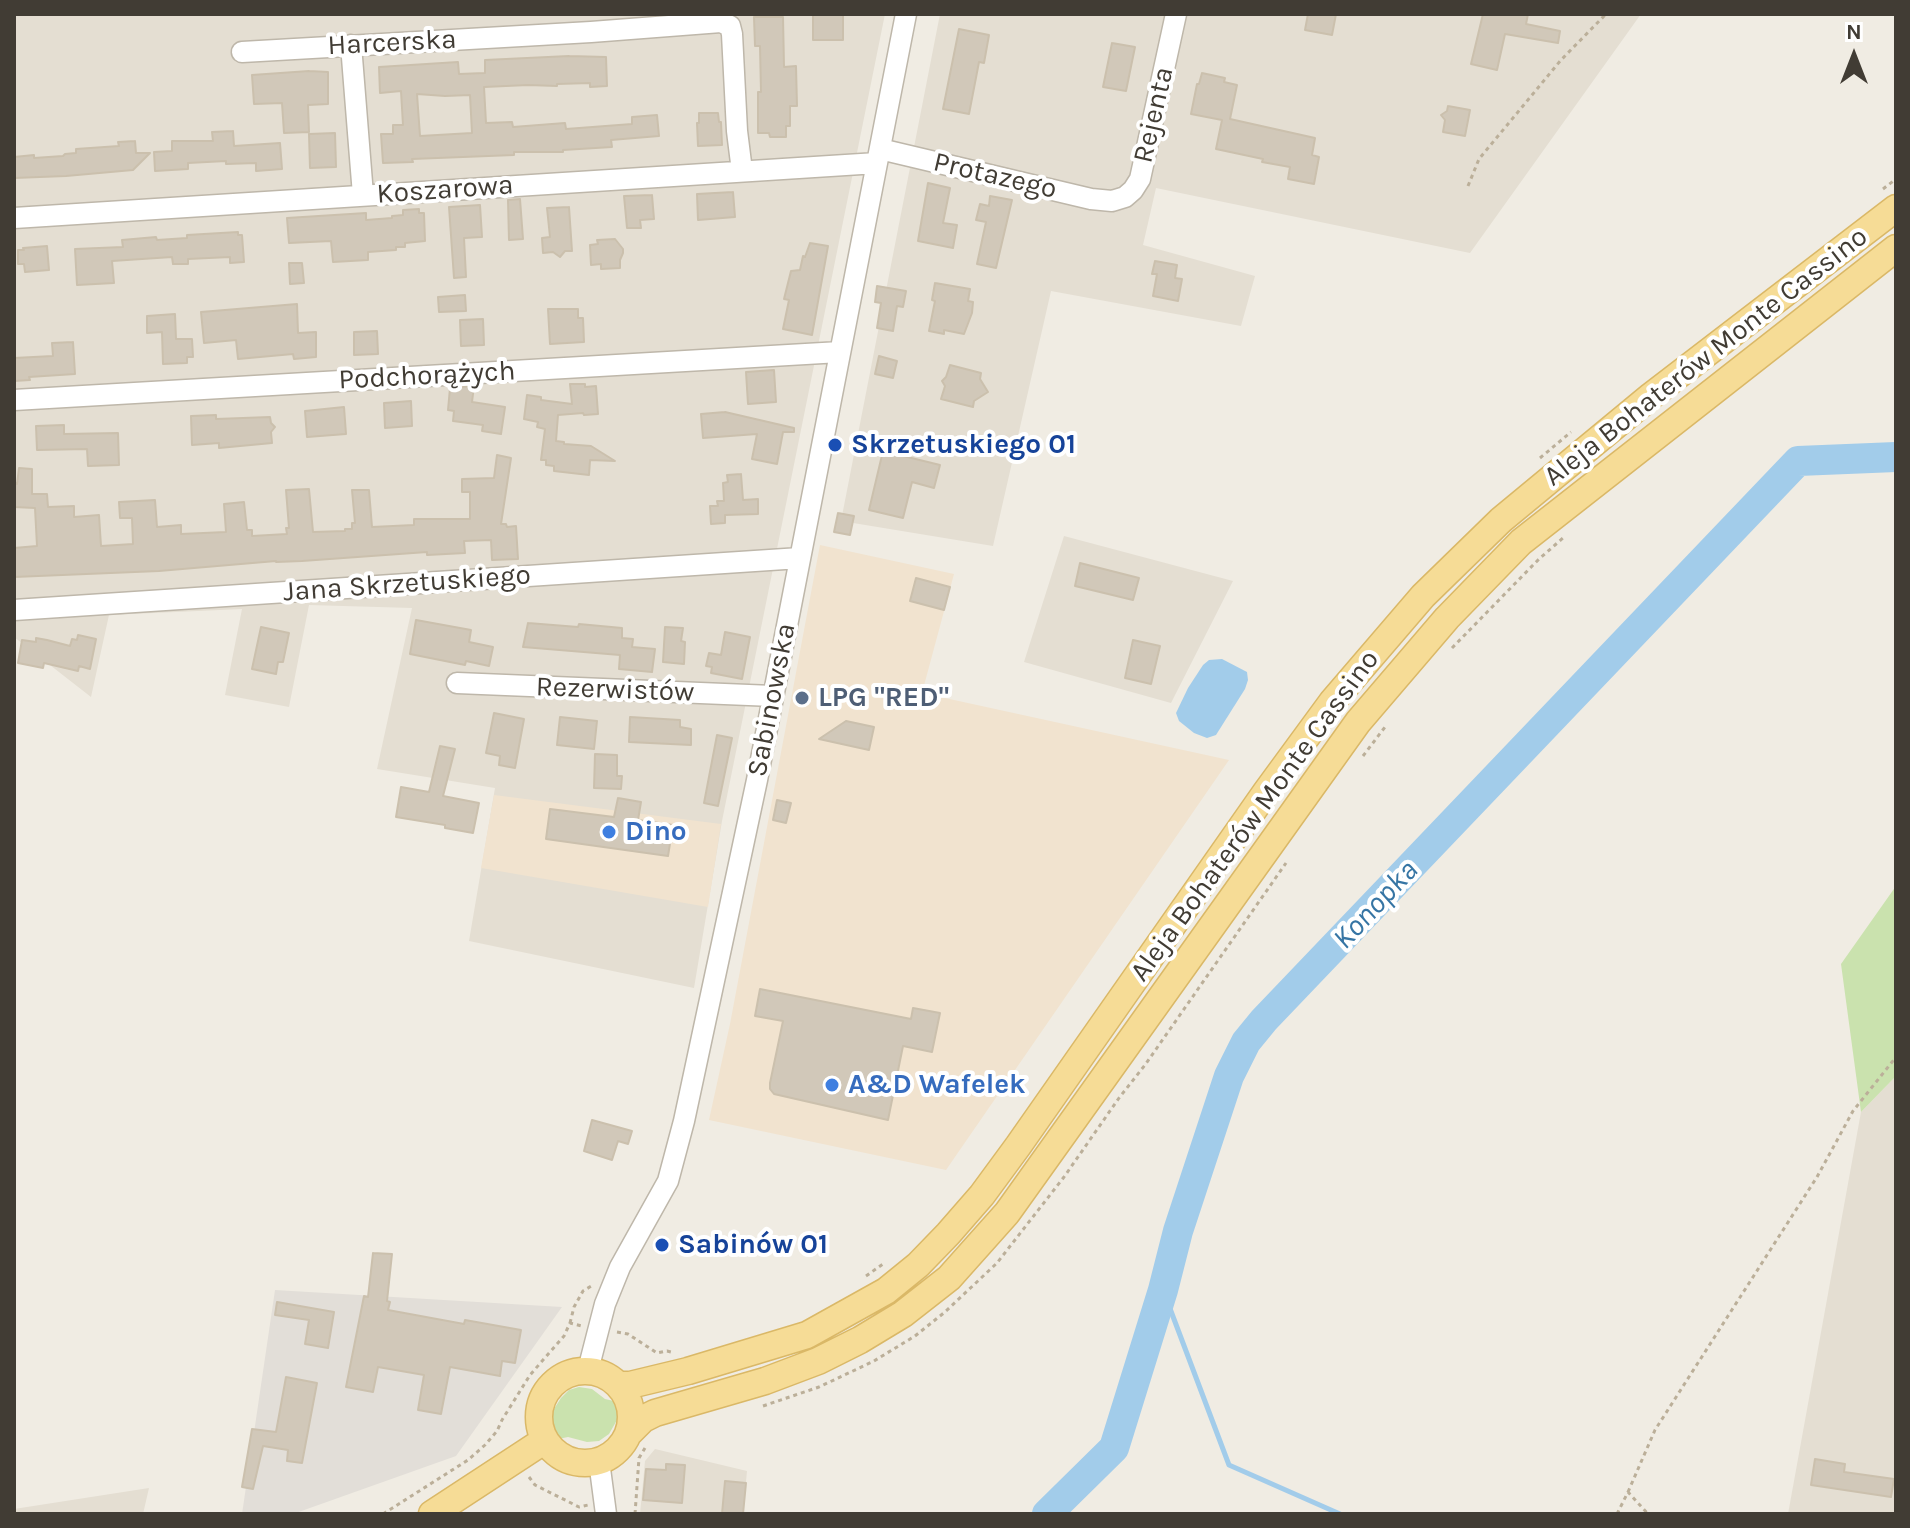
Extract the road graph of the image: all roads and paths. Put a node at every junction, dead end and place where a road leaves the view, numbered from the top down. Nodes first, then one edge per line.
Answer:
1 (906, 14) edge
2 (1176, 14) edge
3 (1606, 14) edge
4 (351, 45) junction
5 (242, 52) dead end
6 (878, 156) junction
7 (742, 171) junction
8 (1468, 186) dead end
9 (363, 195) junction
10 (1112, 201) joint
11 (1896, 208) edge
12 (14, 218) edge
13 (1896, 248) edge
14 (840, 352) junction
15 (14, 400) edge
16 (1570, 533) dead end
17 (800, 558) junction
18 (14, 610) edge
19 (1452, 647) dead end
20 (457, 683) dead end
21 (773, 696) junction
22 (1389, 721) dead end
23 (1360, 758) dead end
24 (1288, 860) dead end
25 (1896, 1057) edge
26 (577, 1325) dead end
27 (613, 1331) dead end
28 (667, 1351) dead end
29 (588, 1370) junction
30 (619, 1385) junction
31 (752, 1409) dead end
32 (497, 1431) junction
33 (639, 1438) junction
34 (503, 1439) dead end
35 (545, 1440) junction
36 (599, 1461) junction
37 (528, 1476) dead end
38 (1628, 1492) junction
39 (624, 1499) dead end
40 (637, 1499) junction
41 (383, 1514) edge
42 (432, 1514) edge
43 (585, 1514) edge
44 (606, 1514) edge
45 (635, 1514) edge
46 (1617, 1514) edge
47 (1648, 1514) edge

1 - 6 street, Sabinowska
2 - 10 street, Rejenta
3 - 8 path
4 - 5 street, Harcerska
4 - 7 street, Harcerska
4 - 9 street
6 - 7 street, Koszarowa
6 - 10 street, Protazego
6 - 14 street, Sabinowska
7 - 9 street, Koszarowa
9 - 12 street, Koszarowa
11 - 30 main road, Aleja Bohaterów Monte Cassino
13 - 33 main road, Aleja Bohaterów Monte Cassino
14 - 15 street, Podchorążych
14 - 17 street, Sabinowska
16 - 19 path
17 - 18 street, Jana Skrzetuskiego
17 - 21 street, Sabinowska
20 - 21 street, Rezerwistów
21 - 29 street, Sabinowska
22 - 23 path
24 - 31 path
25 - 38 path
26 - 32 path
27 - 28 path
29 - 30 main road
29 - 35 main road
30 - 33 main road
32 - 34 path
32 - 41 path
33 - 36 main road
33 - 40 path
35 - 36 main road
35 - 42 main road
36 - 44 street
37 - 43 path
38 - 46 path
38 - 47 path
39 - 40 path
40 - 45 path

